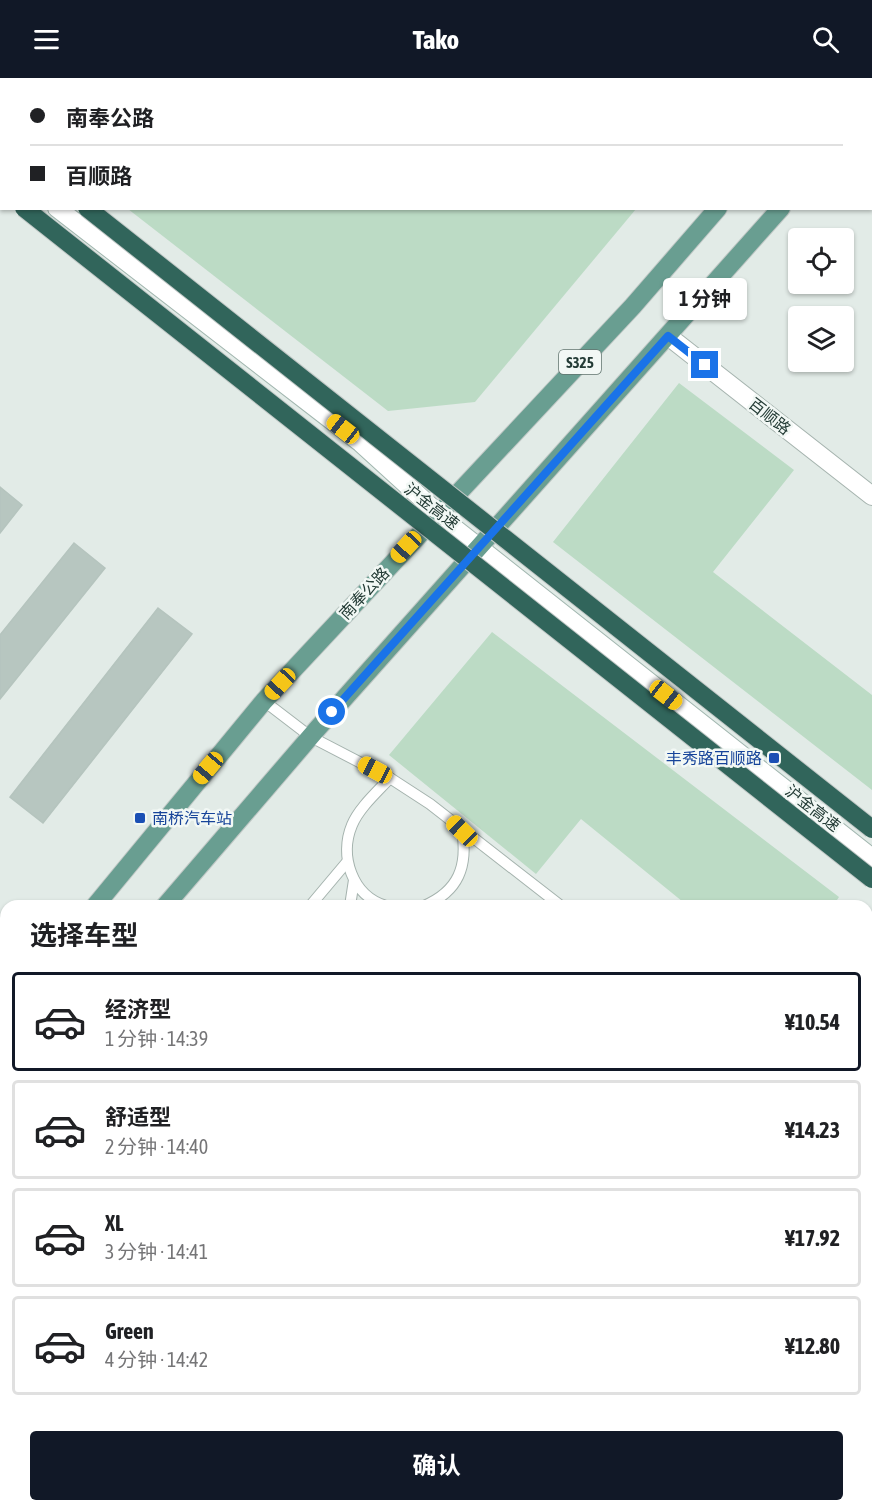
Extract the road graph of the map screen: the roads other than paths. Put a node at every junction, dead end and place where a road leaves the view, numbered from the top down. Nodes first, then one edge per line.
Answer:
1 (27, 210) edge
2 (60, 210) edge
3 (90, 210) edge
4 (716, 210) edge
5 (779, 210) edge
6 (668, 336) junction
7 (872, 496) edge
8 (438, 513) junction
9 (479, 547) junction
10 (264, 701) junction
11 (311, 737) junction
12 (390, 778) junction
13 (872, 829) edge
14 (462, 831) junction
15 (872, 858) edge
16 (347, 862) junction
17 (872, 879) edge
18 (354, 880) junction
19 (100, 900) edge
20 (170, 900) edge
21 (314, 900) edge
22 (351, 900) edge
23 (376, 900) edge
24 (438, 900) edge
25 (553, 900) edge

1 - 17 highway, 沪金高速, bridge
2 - 8 street
3 - 13 highway, 沪金高速, bridge
4 - 8 main road, 南奉公路 / S325
5 - 6 main road
6 - 7 street, 百顺路
6 - 9 main road
8 - 9 street
8 - 10 main road, 南奉公路 / S325
9 - 11 main road
9 - 15 street
10 - 11 lane
10 - 19 main road, 南奉公路 / S325
11 - 12 lane
11 - 20 main road
12 - 14 lane
12 - 16 lane
14 - 24 lane
14 - 25 lane
16 - 18 lane
16 - 21 lane
18 - 22 lane
18 - 23 lane

